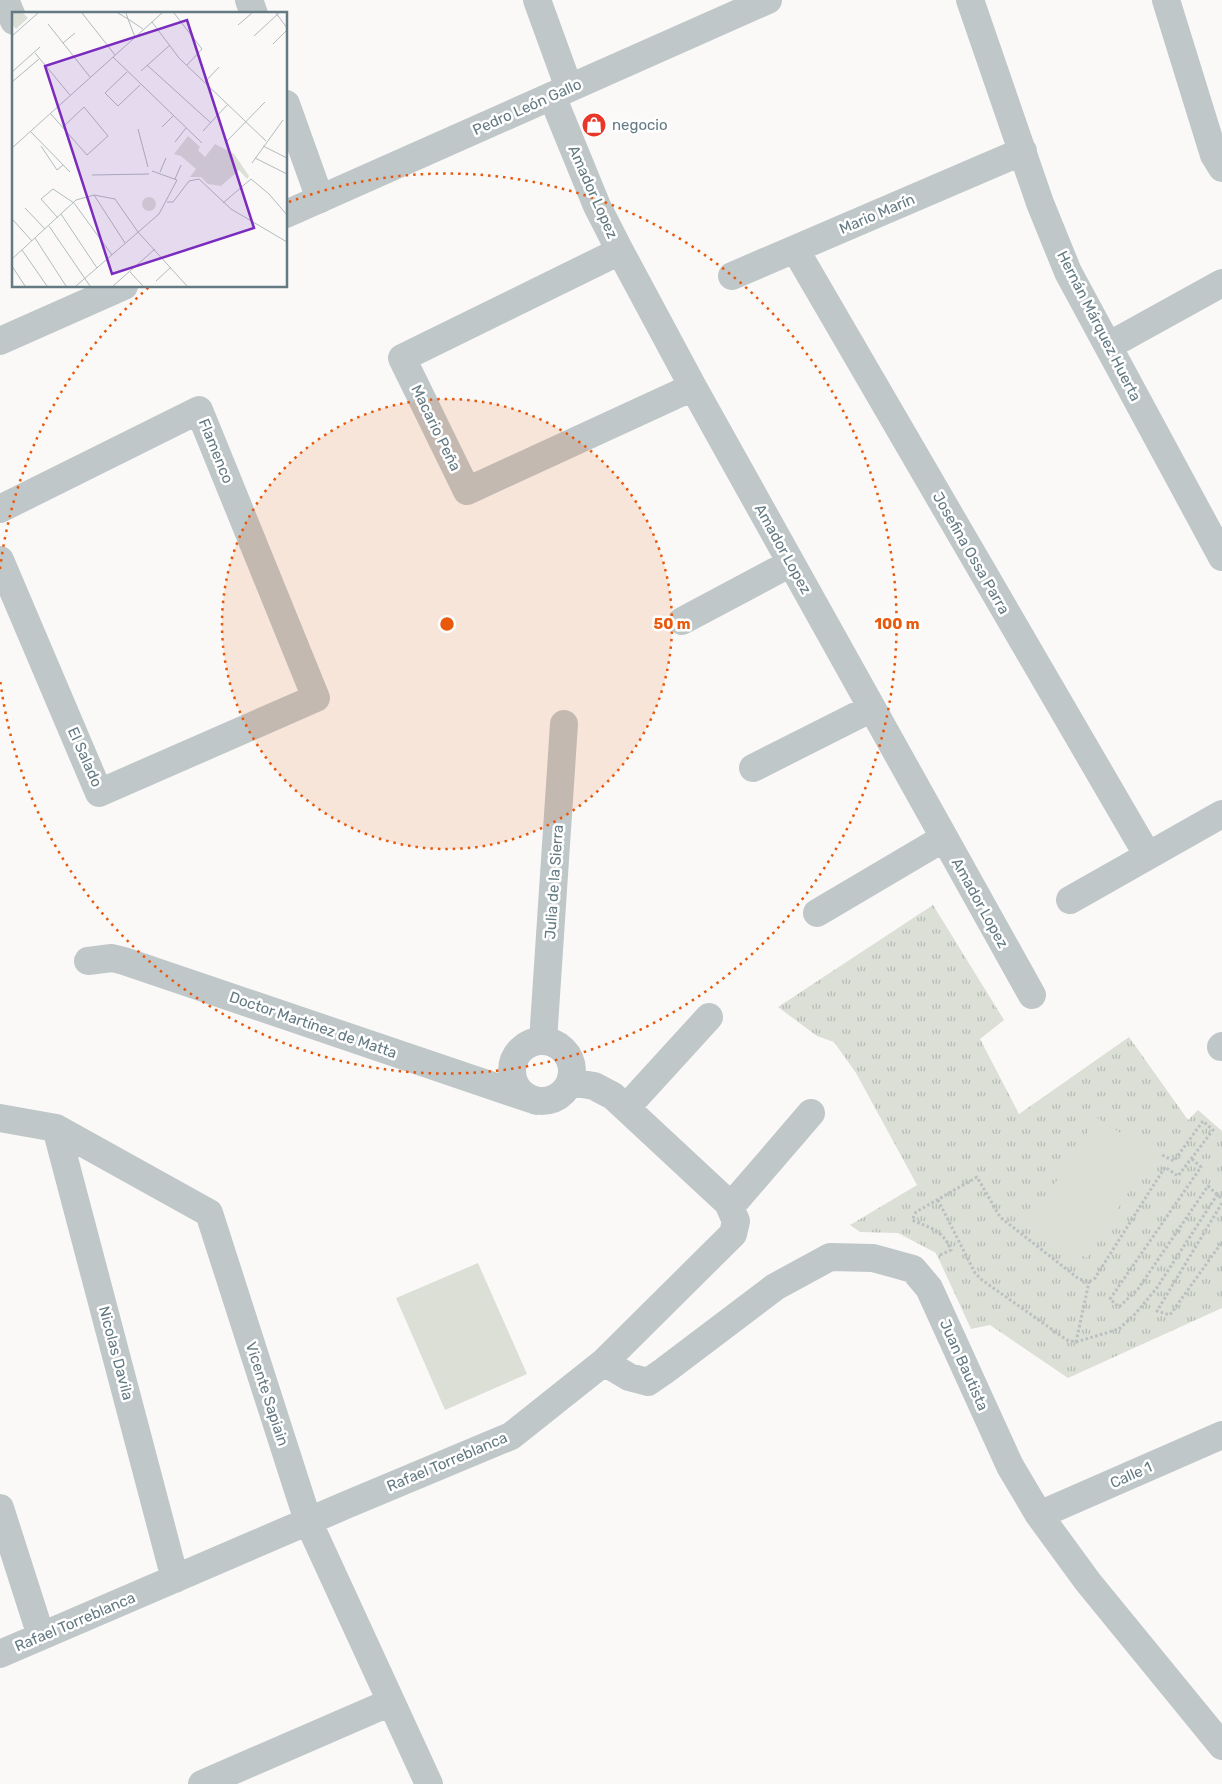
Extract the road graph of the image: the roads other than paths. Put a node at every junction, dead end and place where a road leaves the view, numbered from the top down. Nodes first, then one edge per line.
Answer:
1 (5, 0) edge
2 (249, 0) edge
3 (538, 0) edge
4 (768, 0) edge
5 (970, 0) edge
6 (1166, 0) edge
7 (253, 12) edge
8 (12, 16) edge
9 (560, 92) junction
10 (288, 110) edge
11 (1022, 152) junction
12 (1222, 168) edge
13 (320, 199) junction
14 (288, 213) edge
15 (795, 249) junction
16 (620, 251) junction
17 (732, 276) dead end
18 (1222, 283) edge
19 (119, 288) edge
20 (0, 341) edge
21 (1108, 346) junction
22 (693, 387) junction
23 (0, 508) edge
24 (1214, 522) edge
25 (1222, 557) edge
26 (0, 560) edge
27 (791, 563) junction
28 (682, 621) dead end
29 (316, 698) joint
30 (872, 708) junction
31 (564, 724) dead end
32 (753, 768) dead end
33 (1222, 814) edge
34 (944, 838) junction
35 (1148, 856) junction
36 (1070, 900) dead end
37 (817, 913) dead end
38 (88, 960) dead end
39 (1032, 995) dead end
40 (709, 1017) dead end
41 (543, 1041) junction
42 (570, 1082) junction
43 (537, 1100) junction
44 (626, 1108) junction
45 (811, 1113) dead end
46 (0, 1118) edge
47 (56, 1128) junction
48 (728, 1202) junction
49 (604, 1362) junction
50 (1222, 1435) edge
51 (0, 1508) edge
52 (1039, 1515) junction
53 (308, 1521) junction
54 (175, 1579) junction
55 (41, 1636) junction
56 (0, 1654) edge
57 (391, 1702) junction
58 (1222, 1746) edge
59 (202, 1784) edge
60 (429, 1784) edge

1 - 8 street
2 - 7 street
3 - 9 street, Amador Lopez
4 - 9 street, Pedro León Gallo
5 - 11 street, Hernán Márquez Huerta
6 - 12 street
9 - 13 street, Pedro León Gallo
9 - 16 street, Amador Lopez
10 - 13 street
11 - 15 street, Mario Marín
11 - 21 street, Hernán Márquez Huerta
13 - 14 street, Pedro León Gallo
15 - 17 street, Mario Marín
15 - 35 street, Josefina Ossa Parra
16 - 22 street, Amador Lopez
16 - 22 street, Macario Peña
18 - 21 street
19 - 20 street
21 - 24 street, Hernán Márquez Huerta
22 - 27 street, Amador Lopez
23 - 29 street, Flamenco
24 - 25 street, Hernán Márquez Huerta
26 - 29 street, El Salado
27 - 28 street
27 - 30 street, Amador Lopez
30 - 32 street
30 - 34 street, Amador Lopez
31 - 41 street, Julia de la Sierra
33 - 35 street
34 - 37 street
34 - 39 street, Amador Lopez
35 - 36 street
38 - 43 street, Doctor Martínez de Matta
40 - 44 street
41 - 42 street
41 - 43 street
42 - 43 street
42 - 44 street
44 - 48 street
45 - 48 street
46 - 47 street, Vicente Sapiain
47 - 53 street, Vicente Sapiain
47 - 54 street, Nicolas Davila
48 - 49 street, Rafael Torreblanca
49 - 52 street, Juan Bautista
49 - 53 street, Rafael Torreblanca
50 - 52 street, Calle 1
51 - 55 street
52 - 58 street, Juan Bautista
53 - 54 street, Rafael Torreblanca
53 - 57 street, Vicente Sapiain
54 - 55 street, Rafael Torreblanca
55 - 56 street, Rafael Torreblanca
57 - 59 street
57 - 60 street, Vicente Sapiain

